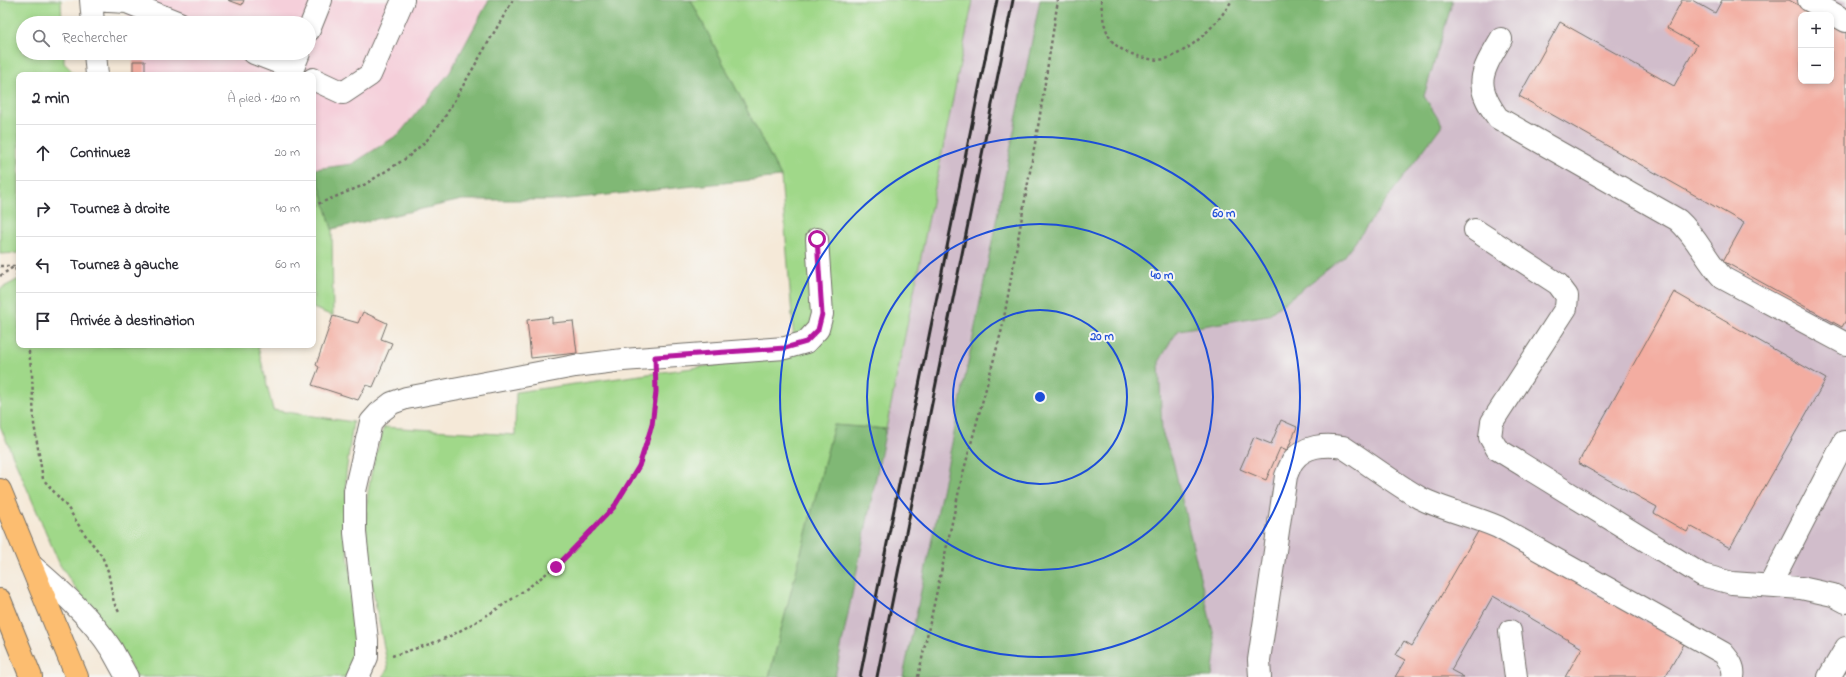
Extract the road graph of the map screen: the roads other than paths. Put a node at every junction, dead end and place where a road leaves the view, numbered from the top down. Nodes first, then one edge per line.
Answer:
1 (91, 0) edge
2 (321, 0) edge
3 (403, 0) edge
4 (1808, 0) edge
5 (92, 16) edge
6 (162, 16) edge
7 (315, 16) edge
8 (1846, 21) edge
9 (1501, 39) dead end
10 (95, 60) edge
11 (278, 60) edge
12 (299, 66) edge
13 (96, 72) edge
14 (316, 80) edge
15 (1475, 230) dead end
16 (817, 239) dead end
17 (1846, 344) edge
18 (1844, 442) dead end
19 (0, 490) edge
20 (31, 564) junction
21 (1770, 585) junction
22 (0, 600) edge
23 (1846, 602) edge
24 (1510, 631) dead end
25 (1846, 648) edge
26 (361, 671) edge
27 (1837, 673) edge
28 (31, 677) edge
29 (77, 677) edge
30 (127, 677) edge
31 (1260, 677) edge
32 (1516, 677) edge
33 (1733, 677) edge

1 - 5 street
1 - 6 street
2 - 7 street
3 - 14 street
4 - 8 street
9 - 17 street
10 - 13 street
11 - 12 street
15 - 21 street
16 - 26 street
18 - 21 street
19 - 20 highway
20 - 29 highway
20 - 30 street
21 - 23 street
22 - 28 highway
24 - 32 street
25 - 27 street
31 - 33 street

